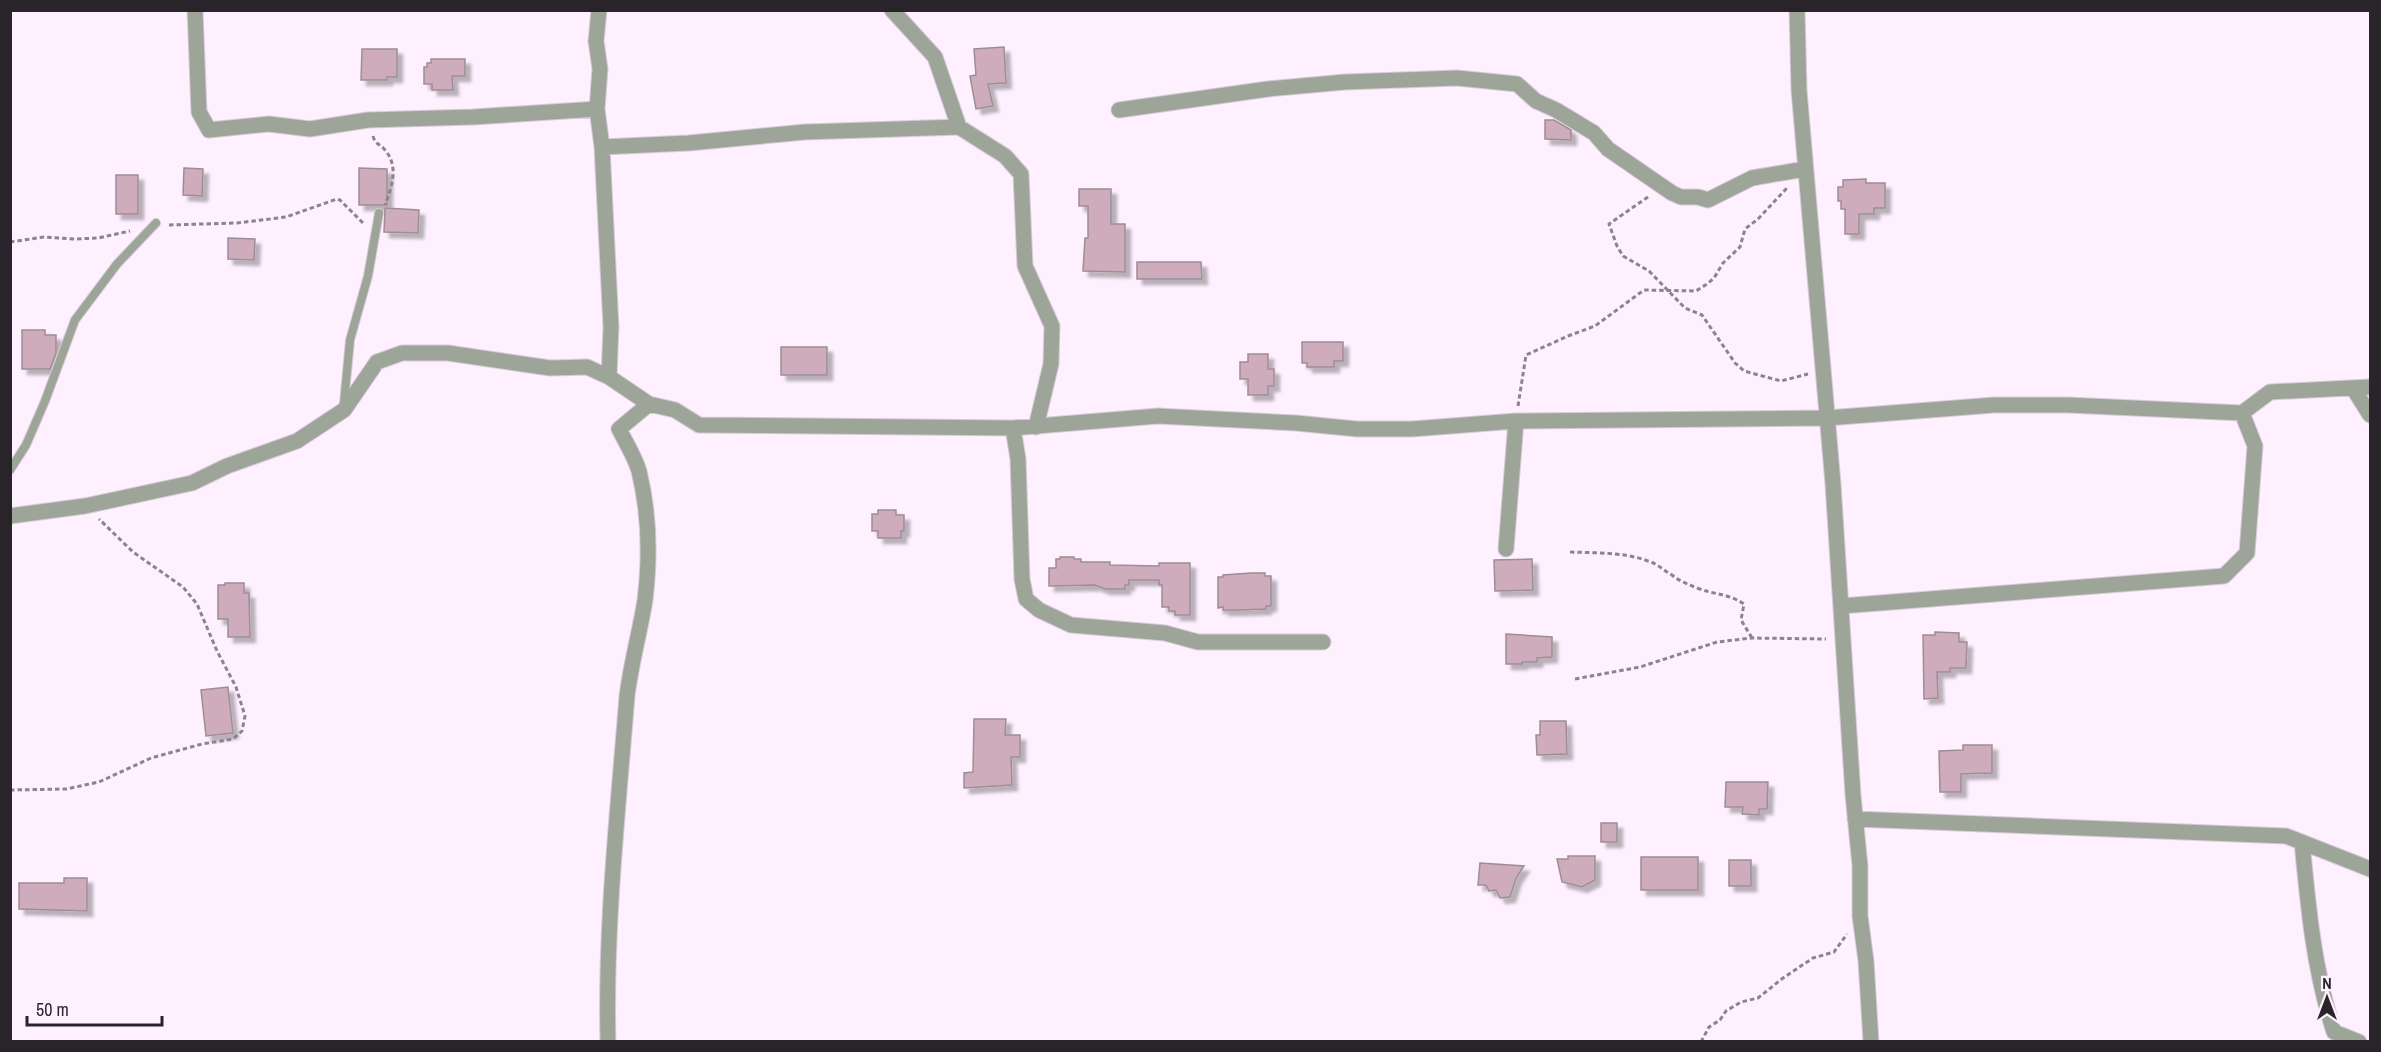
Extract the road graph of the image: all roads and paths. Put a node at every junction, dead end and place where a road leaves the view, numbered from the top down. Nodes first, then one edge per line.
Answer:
1 (195, 10) edge
2 (599, 10) edge
3 (892, 10) edge
4 (1797, 10) edge
5 (597, 110) junction
6 (1119, 110) dead end
7 (368, 120) junction
8 (958, 127) junction
9 (602, 147) junction
10 (1805, 169) junction
11 (1662, 187) junction
12 (379, 213) junction
13 (156, 223) junction
14 (10, 242) edge
15 (1667, 289) junction
16 (1822, 370) junction
17 (609, 377) junction
18 (2370, 387) edge
19 (2353, 388) junction
20 (650, 404) junction
21 (344, 410) junction
22 (2242, 413) junction
23 (2370, 415) edge
24 (1827, 418) junction
25 (1516, 421) junction
26 (1036, 427) junction
27 (1013, 428) junction
28 (10, 470) edge
29 (85, 506) junction
30 (10, 516) edge
31 (1506, 549) dead end
32 (1570, 552) dead end
33 (1841, 606) junction
34 (1752, 638) junction
35 (1843, 639) junction
36 (1323, 642) dead end
37 (1575, 679) dead end
38 (10, 790) edge
39 (1855, 819) junction
40 (2302, 842) junction
41 (2370, 869) edge
42 (1860, 916) junction
43 (608, 1041) edge
44 (1701, 1041) edge
45 (1871, 1041) edge
46 (2359, 1041) edge

1 - 7 street
2 - 5 street
3 - 8 street
4 - 10 street
5 - 7 street
5 - 9 street
6 - 11 street
7 - 12 path
8 - 9 street
8 - 26 street
9 - 17 street
10 - 11 street
10 - 15 path
10 - 16 street
11 - 15 path
12 - 13 path
12 - 21 lane
13 - 14 path
13 - 28 lane
15 - 16 path
15 - 25 path
16 - 24 street
17 - 20 street
17 - 21 street
18 - 19 street
19 - 22 street
19 - 23 street
20 - 27 street
20 - 43 street
21 - 29 street
22 - 24 street
22 - 33 street
24 - 25 street
24 - 33 street
25 - 26 street
25 - 31 street
26 - 27 street
27 - 36 street
29 - 30 street
29 - 38 path
32 - 34 path
33 - 35 street
34 - 35 path
34 - 37 path
35 - 39 street
39 - 40 street
39 - 42 street
40 - 41 street
40 - 46 street
42 - 44 path
42 - 45 street

